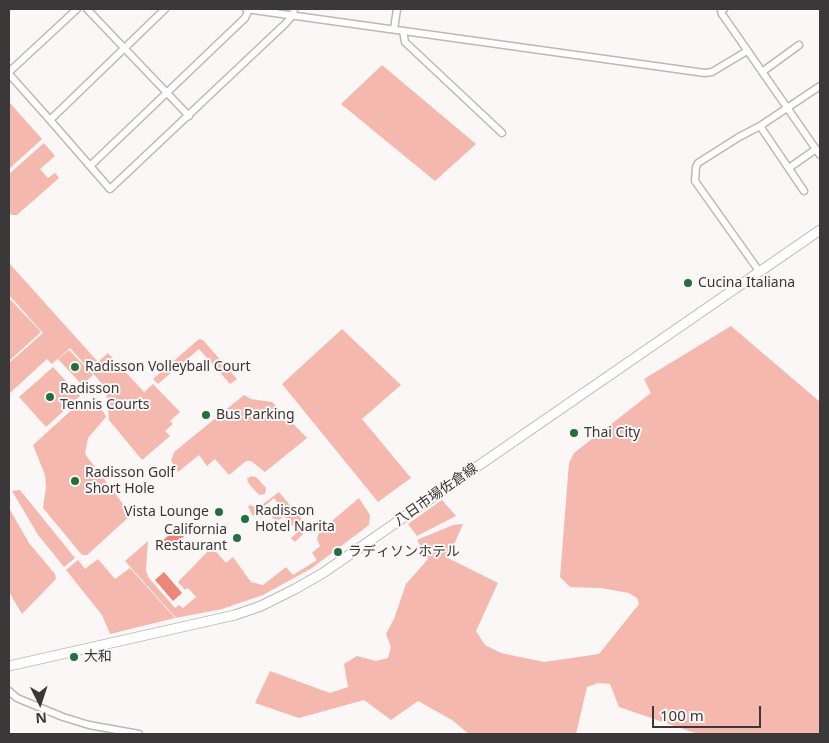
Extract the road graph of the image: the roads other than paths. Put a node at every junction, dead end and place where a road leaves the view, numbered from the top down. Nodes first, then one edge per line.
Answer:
1 (77, 9) edge
2 (87, 9) edge
3 (165, 9) edge
4 (247, 9) edge
5 (397, 9) edge
6 (724, 9) edge
7 (293, 12) edge
8 (394, 30) junction
9 (403, 31) junction
10 (799, 45) dead end
11 (125, 49) junction
12 (747, 51) junction
13 (762, 72) junction
14 (9, 73) edge
15 (820, 86) edge
16 (167, 93) junction
17 (788, 108) junction
18 (189, 116) junction
19 (50, 120) junction
20 (760, 126) junction
21 (502, 133) dead end
22 (818, 152) edge
23 (90, 166) junction
24 (789, 168) junction
25 (804, 191) dead end
26 (820, 230) edge
27 (759, 271) junction
28 (9, 666) edge
29 (9, 691) edge
30 (139, 734) edge

1 - 14 street
2 - 11 street
3 - 11 street
4 - 7 street
4 - 16 street
5 - 8 street
6 - 12 street
7 - 8 street
7 - 18 street
8 - 9 street
9 - 12 street
9 - 21 street
10 - 13 street
11 - 16 street
11 - 19 street
12 - 13 street
13 - 17 street
14 - 19 street
15 - 17 street
16 - 18 street
16 - 23 street
17 - 20 street
17 - 22 street
18 - 23 street
19 - 23 street
20 - 24 street
20 - 27 street
22 - 24 street
24 - 25 street
26 - 27 main road, 八日市場佐倉線
27 - 28 main road, 八日市場佐倉線
29 - 30 street

